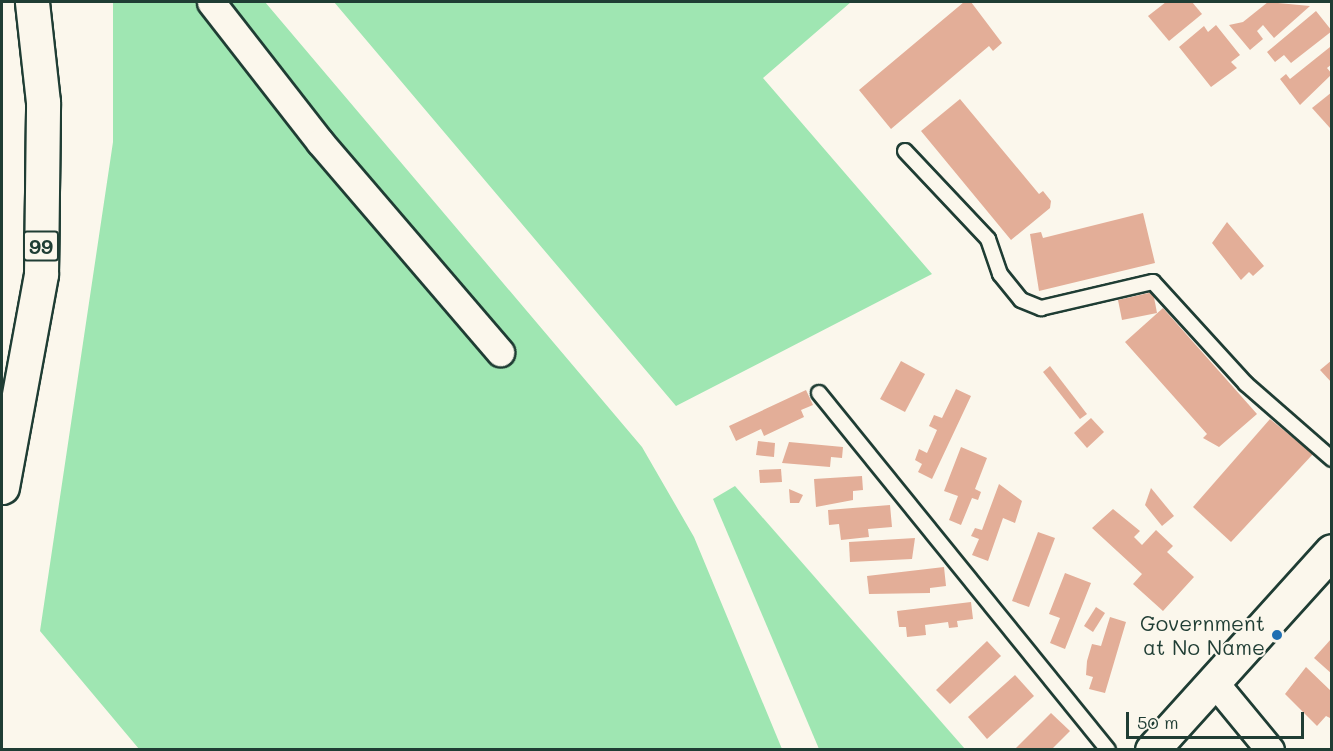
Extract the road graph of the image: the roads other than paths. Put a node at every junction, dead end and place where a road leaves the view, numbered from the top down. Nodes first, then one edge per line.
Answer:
1 (32, 2) edge
2 (211, 2) edge
3 (905, 151) dead end
4 (500, 352) dead end
5 (819, 393) dead end
6 (1332, 459) edge
7 (2, 487) edge
8 (1332, 551) edge
9 (1214, 682) junction
10 (1268, 749) edge
11 (1108, 750) edge
12 (1152, 750) edge

1 - 7 main road, 99
2 - 4 street
3 - 6 lane
5 - 11 lane
8 - 9 main road
9 - 10 street
9 - 12 main road

